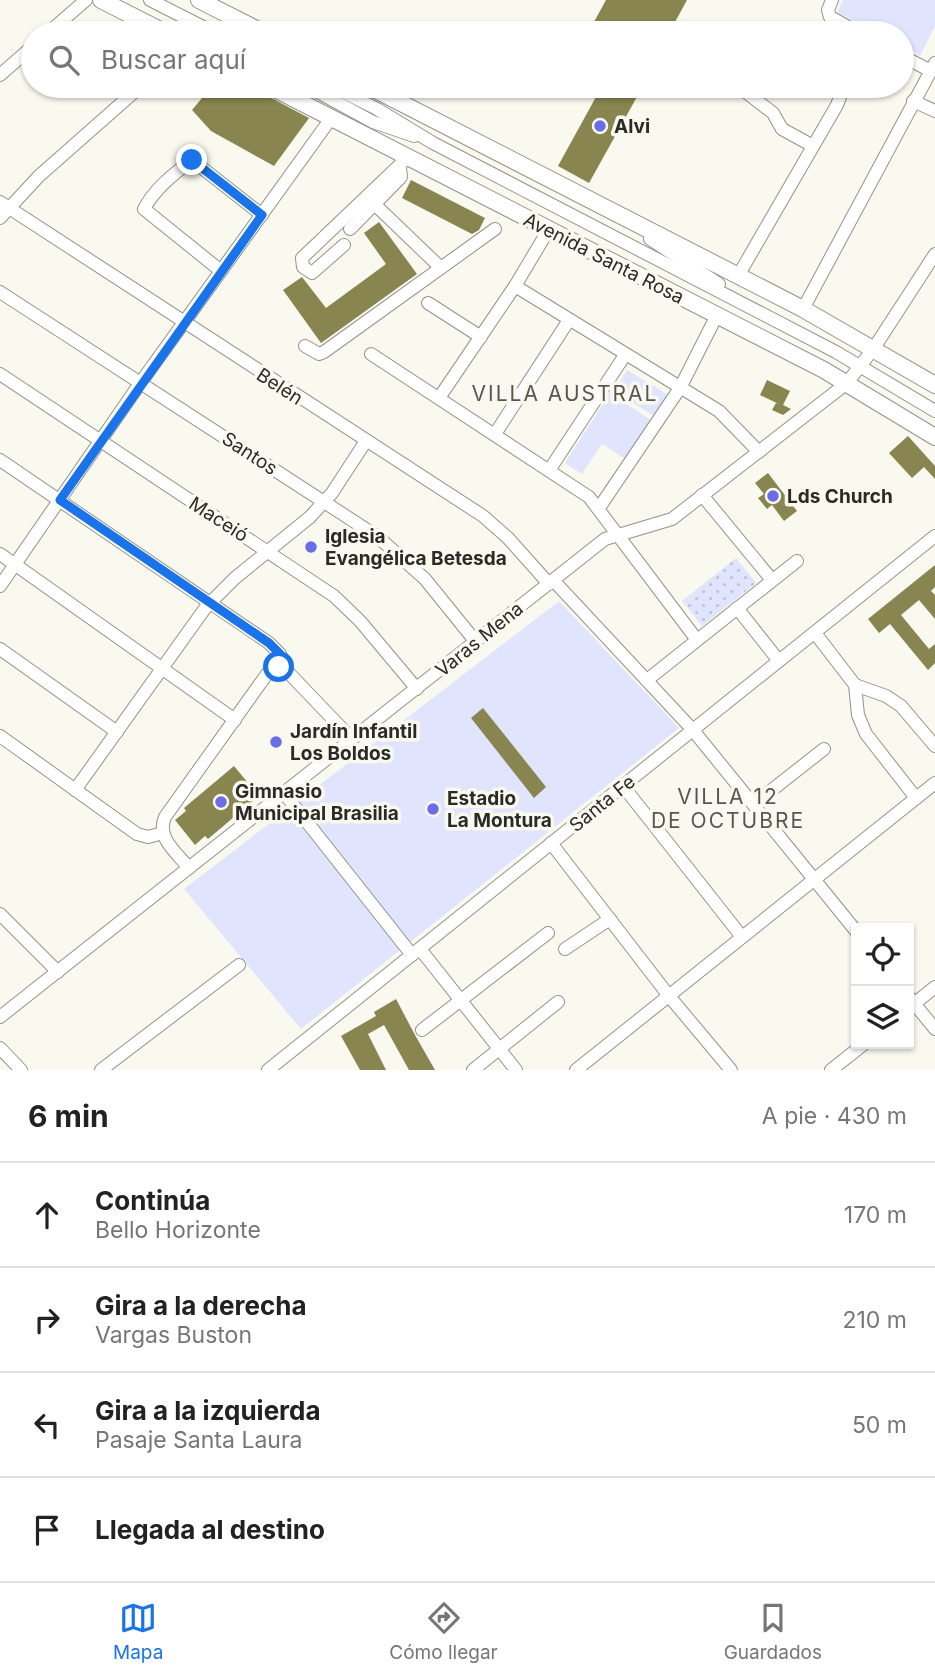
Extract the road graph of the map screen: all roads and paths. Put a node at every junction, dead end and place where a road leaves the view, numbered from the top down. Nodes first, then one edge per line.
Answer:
1 (86, 0) edge
2 (101, 0) edge
3 (150, 0) edge
4 (199, 0) edge
5 (829, 1) edge
6 (62, 21) edge
7 (142, 21) edge
8 (191, 21) edge
9 (240, 21) edge
10 (837, 21) edge
11 (21, 57) edge
12 (914, 60) edge
13 (933, 67) edge
14 (0, 75) edge
15 (127, 98) edge
16 (293, 98) edge
17 (329, 98) edge
18 (352, 98) edge
19 (391, 98) edge
20 (754, 98) edge
21 (839, 98) edge
22 (913, 101) junction
23 (935, 111) edge
24 (332, 117) junction
25 (433, 143) junction
26 (813, 146) junction
27 (404, 162) junction
28 (372, 200) junction
29 (3, 209) edge
30 (615, 214) junction
31 (262, 215) junction
32 (350, 229) dead end
33 (495, 229) dead end
34 (549, 229) junction
35 (344, 245) dead end
36 (935, 254) edge
37 (441, 268) junction
38 (221, 271) junction
39 (738, 276) junction
40 (515, 286) junction
41 (0, 292) edge
42 (428, 303) dead end
43 (750, 308) junction
44 (803, 309) junction
45 (717, 315) junction
46 (569, 320) junction
47 (183, 324) junction
48 (481, 337) junction
49 (305, 346) dead end
50 (874, 348) junction
51 (371, 354) dead end
52 (625, 355) junction
53 (861, 366) junction
54 (0, 374) edge
55 (141, 382) junction
56 (847, 383) junction
57 (935, 385) edge
58 (680, 388) junction
59 (439, 398) junction
60 (935, 411) edge
61 (495, 434) junction
62 (935, 437) edge
63 (101, 441) junction
64 (366, 441) junction
65 (759, 452) junction
66 (0, 460) edge
67 (550, 469) junction
68 (702, 495) junction
69 (60, 500) junction
70 (325, 501) junction
71 (599, 508) junction
72 (615, 534) junction
73 (935, 536) edge
74 (269, 552) junction
75 (0, 554) edge
76 (797, 561) dead end
77 (16, 565) junction
78 (772, 580) junction
79 (551, 582) junction
80 (0, 586) edge
81 (211, 601) junction
82 (737, 608) junction
83 (814, 633) junction
84 (697, 640) junction
85 (476, 642) junction
86 (0, 649) edge
87 (779, 662) junction
88 (162, 668) junction
89 (284, 668) junction
90 (650, 677) junction
91 (855, 685) junction
92 (417, 689) junction
93 (235, 720) junction
94 (692, 729) junction
95 (117, 732) junction
96 (0, 736) edge
97 (352, 739) junction
98 (935, 746) edge
99 (824, 749) dead end
100 (935, 783) edge
101 (623, 786) junction
102 (75, 790) junction
103 (284, 793) junction
104 (916, 798) junction
105 (754, 804) junction
106 (163, 834) junction
107 (551, 843) junction
108 (189, 868) junction
109 (814, 879) junction
110 (0, 914) edge
111 (610, 919) junction
112 (851, 925) edge
113 (548, 933) dead end
114 (742, 937) junction
115 (565, 949) dead end
116 (416, 952) junction
117 (239, 965) dead end
118 (58, 972) junction
119 (935, 987) edge
120 (669, 996) junction
121 (461, 1001) junction
122 (914, 1001) edge
123 (558, 1002) dead end
124 (914, 1006) edge
125 (0, 1017) edge
126 (422, 1030) dead end
127 (935, 1030) edge
128 (0, 1048) edge
129 (499, 1049) junction
130 (858, 1049) edge
131 (276, 1068) edge
132 (21, 1070) edge
133 (101, 1070) edge
134 (473, 1070) edge
135 (516, 1070) edge
136 (576, 1070) edge
137 (731, 1070) edge
138 (831, 1070) edge

1 - 6 street
2 - 7 main road
3 - 8 street
4 - 9 main road
5 - 10 street
11 - 14 street
12 - 13 street
13 - 22 street
15 - 29 street
16 - 24 main road, Avenida Santa Rosa
17 - 25 street
18 - 25 street
19 - 30 main road
20 - 26 street
21 - 26 street
22 - 23 street
22 - 44 street
24 - 27 main road, Avenida Santa Rosa
24 - 31 street
25 - 43 street
26 - 39 street
27 - 28 street
27 - 34 main road, Avenida Santa Rosa
28 - 32 street
28 - 35 street
28 - 37 street
29 - 47 street, Belén
30 - 39 main road
30 - 43 street
31 - 38 street
31 - 38 street
33 - 37 street
34 - 40 street
34 - 45 main road, Avenida Santa Rosa
36 - 50 street, Varas Mena
37 - 49 street
38 - 47 street
39 - 44 main road
40 - 46 street
40 - 48 street
41 - 55 street, Santos
42 - 48 street
43 - 53 street
44 - 50 main road
45 - 56 main road, Avenida Santa Rosa
45 - 58 street
46 - 52 street
46 - 61 street
47 - 55 street
47 - 64 street, Belén
48 - 59 street
50 - 53 street, Varas Mena
50 - 57 main road
51 - 59 street
52 - 58 street
52 - 67 street
53 - 56 street, Varas Mena
53 - 60 street
54 - 63 street, Maceió
55 - 63 street
55 - 70 street, Santos
56 - 62 main road, Avenida Santa Rosa
56 - 65 street, Varas Mena
58 - 65 street
58 - 71 street
59 - 61 street
61 - 67 street
63 - 69 street
63 - 74 street, Maceió
64 - 70 street
64 - 79 street, Belén
65 - 68 street, Varas Mena
66 - 69 street
67 - 71 street
68 - 72 street, Varas Mena
68 - 78 street
69 - 77 street
69 - 81 street
70 - 74 street
70 - 85 street, Santos
71 - 72 street
72 - 79 street, Varas Mena
72 - 84 street
73 - 83 street, Santa Fe
74 - 81 street
74 - 92 street, Maceió
75 - 77 street
76 - 78 street
77 - 80 street
77 - 88 street
78 - 82 street
79 - 85 street, Varas Mena
79 - 90 street, Belén
81 - 88 street
81 - 89 street
82 - 84 street
82 - 87 street
83 - 87 street, Santa Fe
83 - 91 street
84 - 90 street
85 - 92 street, Varas Mena
86 - 95 street
87 - 94 street, Santa Fe
88 - 93 street
88 - 95 street
89 - 93 street
89 - 97 street
90 - 94 street, Belén
91 - 98 street
91 - 104 street
92 - 97 street, Varas Mena
93 - 106 street
94 - 101 street, Santa Fe
94 - 105 street, Belén
95 - 102 street
96 - 102 street
97 - 103 street, Varas Mena
99 - 105 street
100 - 104 street
101 - 107 street, Santa Fe
101 - 114 street
102 - 106 street
103 - 108 street, Varas Mena
103 - 116 street
104 - 109 street
105 - 109 street, Belén
106 - 108 street
107 - 111 street
107 - 116 street, Santa Fe
108 - 118 street, Varas Mena
109 - 112 street, Belén
109 - 114 street
110 - 118 street
111 - 115 street
111 - 120 street
113 - 121 street
114 - 120 street
116 - 121 street
116 - 131 street, Santa Fe
117 - 133 street
118 - 125 street, Varas Mena
119 - 122 street
120 - 136 street
120 - 137 street
121 - 126 street
121 - 129 street
123 - 129 street
124 - 127 street
128 - 132 street
129 - 134 street
129 - 135 street
130 - 138 street

